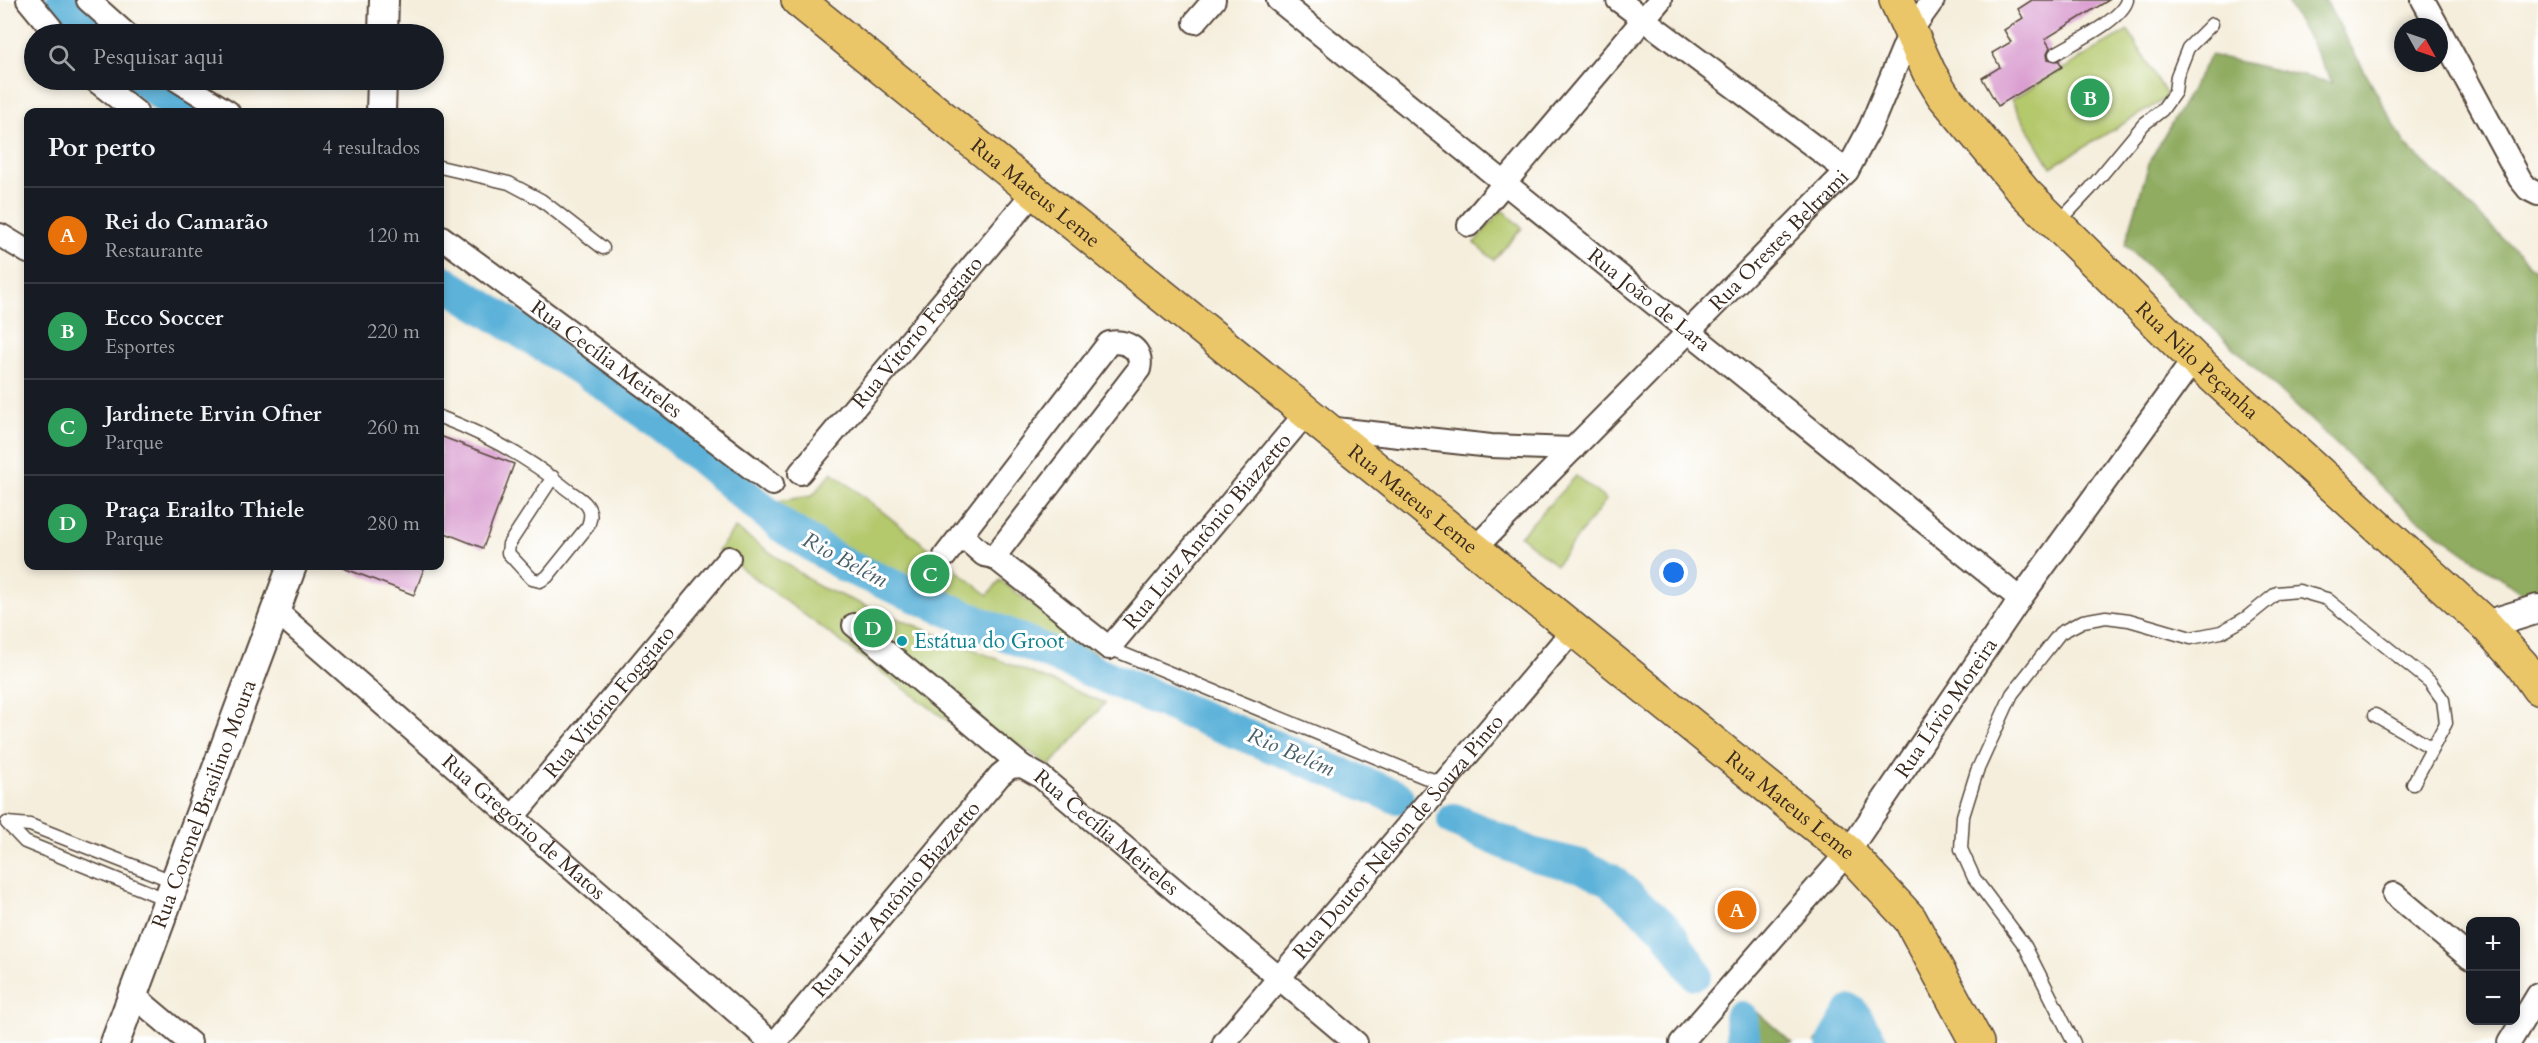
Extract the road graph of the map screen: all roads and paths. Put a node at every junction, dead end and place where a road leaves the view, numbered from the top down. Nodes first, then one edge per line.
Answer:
1 (28, 0) edge
2 (88, 0) edge
3 (384, 0) edge
4 (798, 0) edge
5 (1214, 0) edge
6 (1278, 0) edge
7 (1618, 0) edge
8 (1660, 0) edge
9 (1896, 0) edge
10 (1934, 0) edge
11 (2127, 0) edge
12 (2423, 0) edge
13 (2433, 18) edge
14 (1643, 20) junction
15 (1195, 22) dead end
16 (48, 24) edge
17 (115, 24) edge
18 (383, 24) edge
19 (2212, 24) dead end
20 (1910, 32) junction
21 (2448, 46) edge
22 (2055, 54) dead end
23 (108, 90) edge
24 (193, 90) edge
25 (382, 90) edge
26 (131, 108) edge
27 (222, 108) edge
28 (381, 108) edge
29 (444, 168) edge
30 (1847, 171) junction
31 (1504, 183) junction
32 (1034, 192) junction
33 (2538, 194) edge
34 (2056, 224) junction
35 (1469, 225) dead end
36 (2, 239) edge
37 (444, 239) edge
38 (603, 248) dead end
39 (24, 250) edge
40 (1690, 333) junction
41 (2194, 359) junction
42 (444, 419) edge
43 (1316, 420) junction
44 (1573, 449) junction
45 (800, 473) dead end
46 (553, 477) junction
47 (772, 484) dead end
48 (961, 535) junction
49 (1474, 549) junction
50 (945, 556) dead end
51 (994, 557) junction
52 (729, 558) dead end
53 (290, 570) edge
54 (2020, 599) junction
55 (2538, 609) edge
56 (275, 610) junction
57 (854, 625) dead end
58 (2486, 625) junction
59 (1574, 630) junction
60 (1109, 648) junction
61 (2538, 688) edge
62 (2375, 715) dead end
63 (2433, 748) junction
64 (1022, 766) junction
65 (1445, 783) junction
66 (2413, 784) dead end
67 (513, 817) junction
68 (83, 846) junction
69 (1848, 852) junction
70 (77, 862) junction
71 (171, 891) junction
72 (2394, 894) dead end
73 (2466, 955) edge
74 (1279, 978) junction
75 (133, 995) junction
76 (2528, 1000) edge
77 (1346, 1040) edge
78 (115, 1043) edge
79 (190, 1043) edge
80 (773, 1043) edge
81 (1224, 1043) edge
82 (1681, 1043) edge
83 (1977, 1043) edge
84 (2074, 1043) edge
85 (2509, 1043) edge

1 - 16 street
2 - 17 street
3 - 18 street
4 - 32 main road, Rua Mateus Leme
5 - 15 street
6 - 31 street, Rua João de Lara
7 - 14 street
8 - 14 street
9 - 20 main road, Rua Nilo Peçanha
10 - 20 street, Rua Orestes Beltrami
11 - 22 lane
12 - 13 street
14 - 30 street
14 - 31 street
19 - 34 lane
20 - 30 street, Rua Orestes Beltrami
20 - 34 main road, Rua Nilo Peçanha
21 - 33 street
23 - 26 street
24 - 27 street
25 - 28 street
29 - 38 lane
30 - 40 street, Rua Orestes Beltrami
31 - 35 street
31 - 40 street, Rua João de Lara
32 - 43 main road, Rua Mateus Leme
32 - 45 street, Rua Vitório Foggiato
34 - 41 main road, Rua Nilo Peçanha
36 - 39 street
37 - 47 street, Rua Cecília Meireles
40 - 44 street, Rua Orestes Beltrami
40 - 54 street, Rua João de Lara
41 - 54 street, Rua Lívio Moreira
41 - 58 main road, Rua Nilo Peçanha
42 - 46 lane
43 - 44 street
43 - 49 main road, Rua Mateus Leme
43 - 60 street, Rua Luiz Antônio Biazzetto
44 - 49 street, Rua Orestes Beltrami
46 - 46 lane
48 - 50 street
48 - 51 street
48 - 51 street
49 - 59 main road, Rua Mateus Leme
51 - 60 street
52 - 67 street, Rua Vitório Foggiato
53 - 56 street, Rua Coronel Brasilino Moura
54 - 69 street, Rua Lívio Moreira
55 - 58 street
56 - 67 street, Rua Gregório de Matos
56 - 71 street, Rua Coronel Brasilino Moura
57 - 64 street, Rua Cecília Meireles
58 - 61 main road, Rua Nilo Peçanha
59 - 65 street, Rua Doutor Nelson de Souza Pinto
59 - 69 main road, Rua Mateus Leme
60 - 65 lane
62 - 63 lane
63 - 66 lane
63 - 84 lane
64 - 74 street, Rua Cecília Meireles
64 - 80 street, Rua Luiz Antônio Biazzetto
65 - 74 street, Rua Doutor Nelson de Souza Pinto
67 - 80 street, Rua Gregório de Matos
68 - 70 lane
68 - 70 lane
68 - 71 lane
69 - 82 street, Rua Lívio Moreira
69 - 83 main road, Rua Mateus Leme
70 - 71 lane
71 - 75 street, Rua Coronel Brasilino Moura
72 - 73 street
74 - 77 street, Rua Cecília Meireles
74 - 81 street, Rua Doutor Nelson de Souza Pinto
75 - 78 street, Rua Coronel Brasilino Moura
75 - 79 street
76 - 85 street

